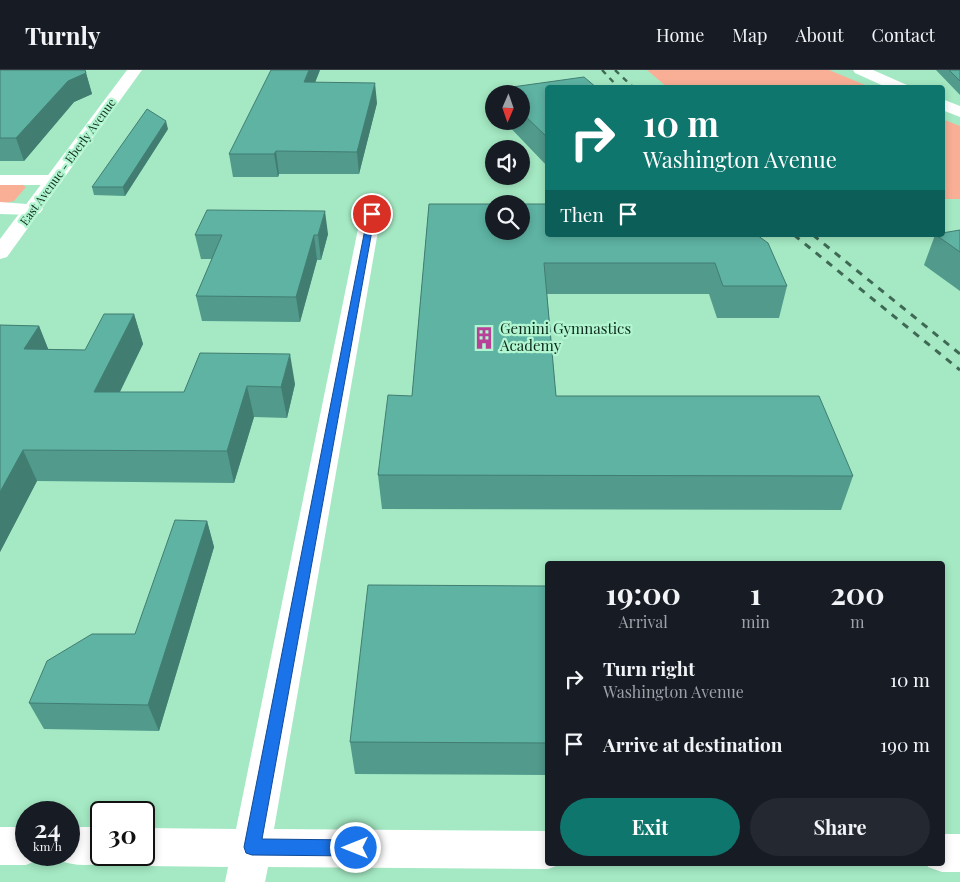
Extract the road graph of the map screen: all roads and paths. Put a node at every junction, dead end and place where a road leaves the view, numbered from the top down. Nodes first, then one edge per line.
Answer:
1 (135, 70) edge
2 (860, 70) edge
3 (895, 85) edge
4 (945, 105) edge
5 (960, 112) edge
6 (0, 180) edge
7 (54, 180) junction
8 (0, 208) edge
9 (33, 209) junction
10 (372, 214) dead end
11 (0, 253) edge
12 (0, 846) edge
13 (15, 846) edge
14 (155, 848) edge
15 (545, 850) edge
16 (249, 865) edge

1 - 7 street, East Avenue - Eberly Avenue
2 - 3 street
4 - 5 street
6 - 7 street
7 - 9 street, East Avenue - Eberly Avenue
8 - 9 street
9 - 11 street, East Avenue - Eberly Avenue
10 - 16 street
12 - 13 street
14 - 16 street
15 - 16 street

